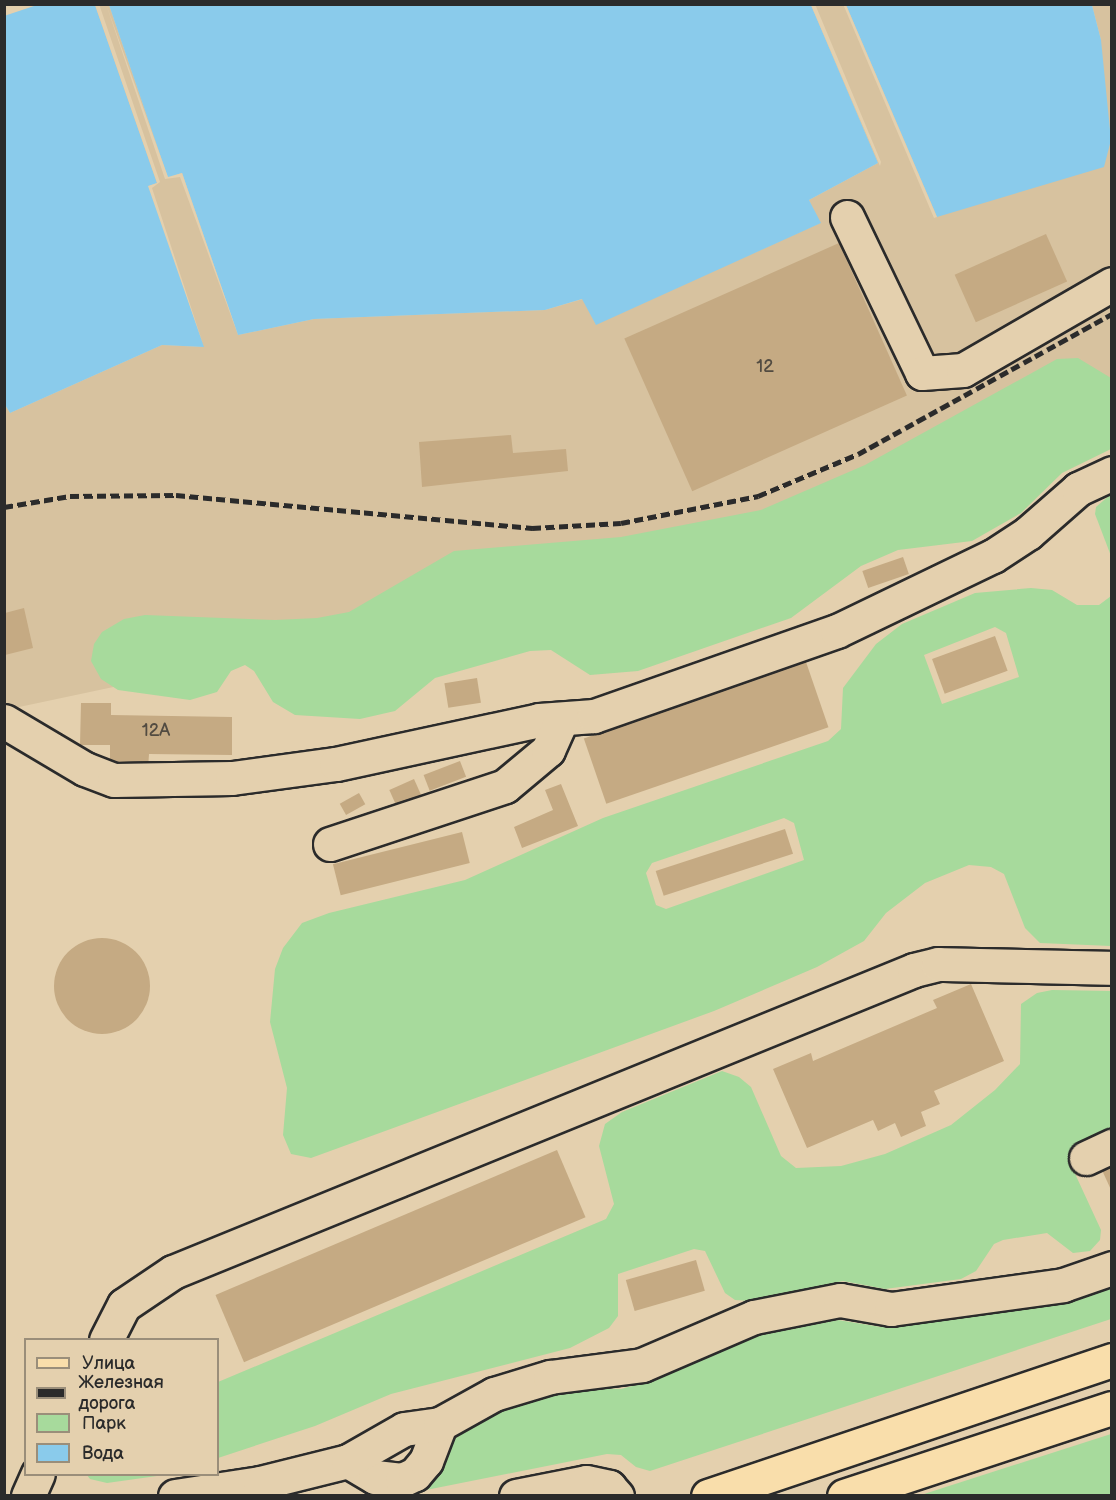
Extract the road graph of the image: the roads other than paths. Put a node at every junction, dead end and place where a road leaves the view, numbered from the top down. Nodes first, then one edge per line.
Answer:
1 (847, 217) dead end
2 (1112, 284) edge
3 (1112, 473) edge
4 (562, 718) junction
5 (4, 721) edge
6 (330, 844) dead end
7 (1112, 968) edge
8 (1112, 1268) edge
9 (107, 1338) edge
10 (1112, 1360) edge
11 (1112, 1408) edge
12 (440, 1424) junction
13 (348, 1461) junction
14 (37, 1476) edge
15 (28, 1496) edge
16 (175, 1496) edge
17 (516, 1496) edge
18 (617, 1496) edge
19 (708, 1496) edge
20 (844, 1496) edge

1 - 2 street
3 - 4 street
4 - 5 street
4 - 6 street
7 - 9 street
8 - 12 street
10 - 19 main road
11 - 20 main road
12 - 13 street
12 - 13 street
13 - 16 street
14 - 15 street
17 - 18 street

